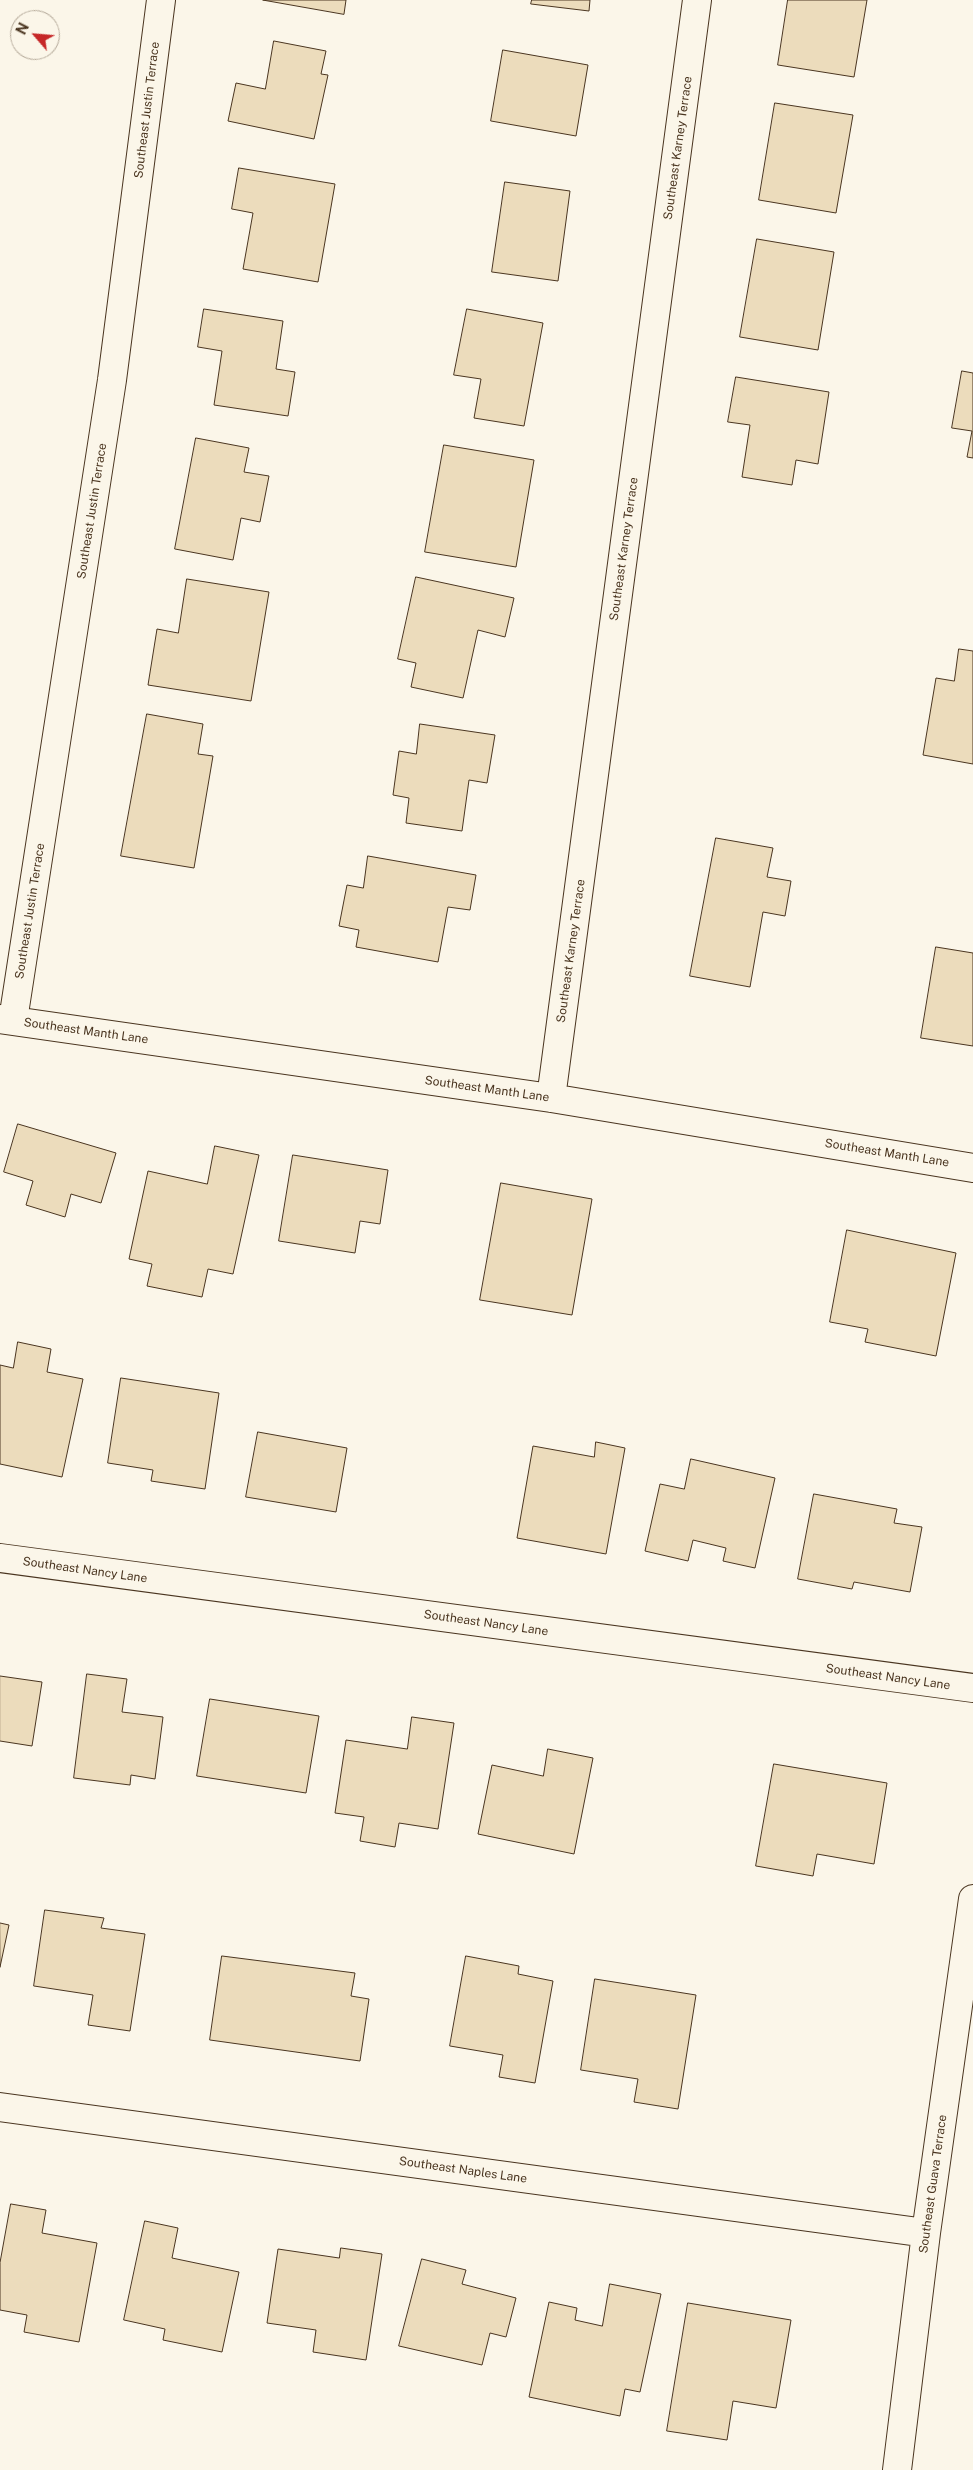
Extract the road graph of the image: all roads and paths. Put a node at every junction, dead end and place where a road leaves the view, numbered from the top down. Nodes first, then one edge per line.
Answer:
1 (161, 0) edge
2 (697, 0) edge
3 (6, 1020) edge
4 (551, 1098) junction
5 (973, 1168) edge
6 (0, 1558) edge
7 (973, 1688) edge
8 (973, 1899) edge
9 (0, 2107) edge
10 (926, 2233) junction
11 (897, 2470) edge

1 - 3 street, Southeast Justin Terrace
2 - 4 street, Southeast Karney Terrace
3 - 4 street, Southeast Manth Lane
4 - 5 street, Southeast Manth Lane
6 - 7 street, Southeast Nancy Lane
8 - 10 street, Southeast Guava Terrace
9 - 10 street, Southeast Naples Lane
10 - 11 street, Southeast Guava Terrace

